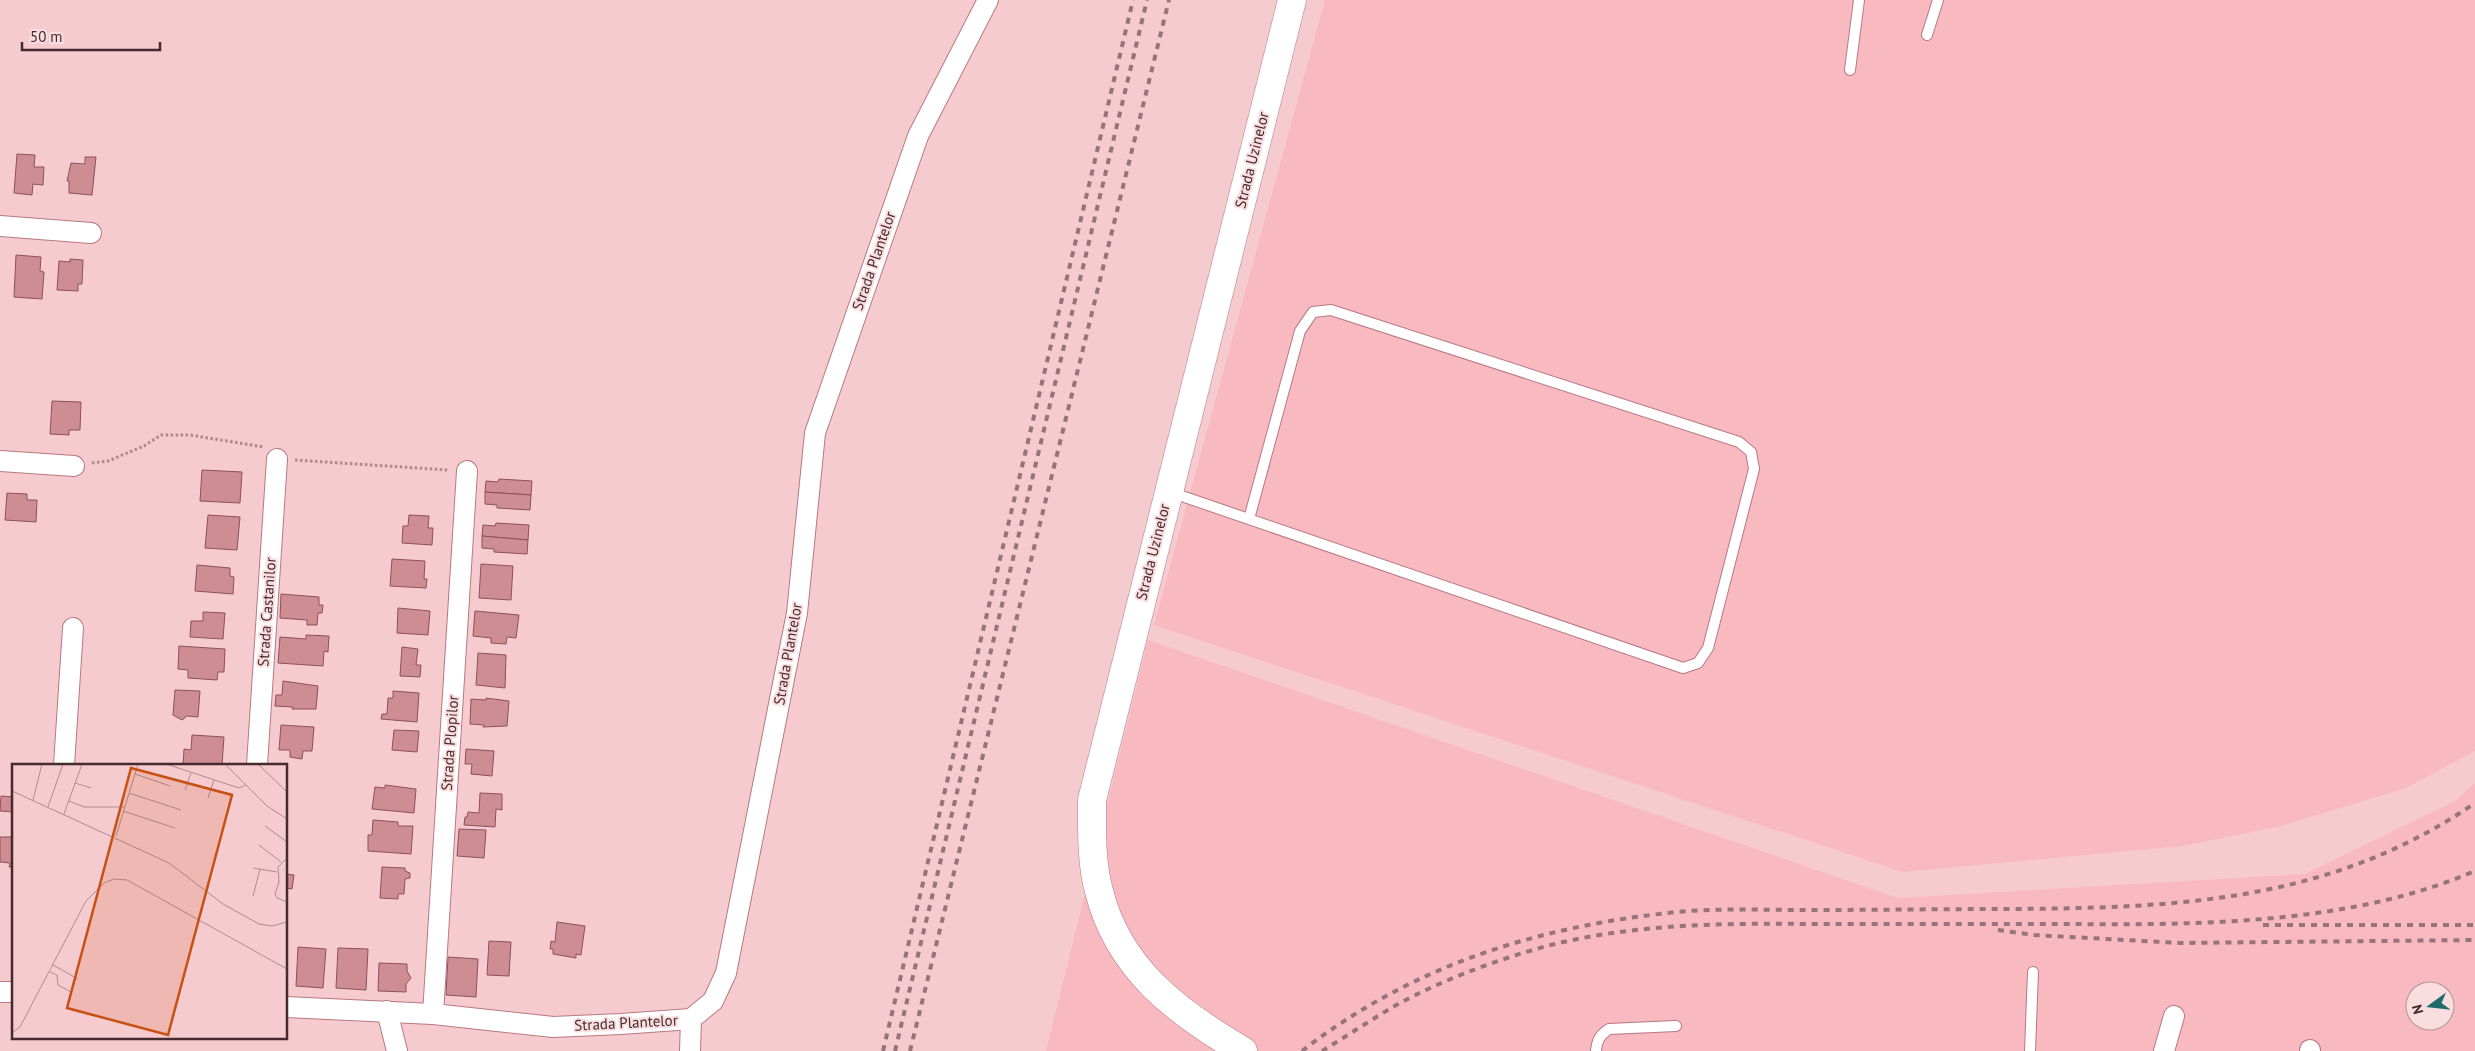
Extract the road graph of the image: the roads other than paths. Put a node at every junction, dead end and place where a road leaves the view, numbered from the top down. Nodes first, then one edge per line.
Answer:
1 (988, 0) edge
2 (1292, 0) edge
3 (1858, 0) edge
4 (1938, 0) edge
5 (1926, 35) dead end
6 (1850, 70) dead end
7 (0, 226) edge
8 (91, 233) dead end
9 (276, 459) dead end
10 (0, 461) edge
11 (74, 466) dead end
12 (467, 471) dead end
13 (1169, 491) junction
14 (1249, 519) junction
15 (74, 628) dead end
16 (64, 764) edge
17 (256, 764) edge
18 (2033, 972) dead end
19 (288, 1007) edge
20 (387, 1011) junction
21 (433, 1014) junction
22 (2174, 1016) dead end
23 (691, 1018) junction
24 (1676, 1026) dead end
25 (397, 1051) edge
26 (690, 1051) edge
27 (1243, 1051) edge
28 (1596, 1051) edge
29 (2030, 1051) edge
30 (2164, 1051) edge

1 - 23 street, Strada Plantelor
2 - 13 street, Strada Uzinelor
3 - 6 lane
4 - 5 lane
7 - 8 street
9 - 17 street, Strada Castanilor
10 - 11 street
12 - 21 street, Strada Plopilor
13 - 14 lane
13 - 27 street, Strada Uzinelor
14 - 14 lane
15 - 16 street
18 - 29 lane
19 - 20 street, Strada Plantelor
20 - 21 street, Strada Plantelor
20 - 25 street
21 - 23 street, Strada Plantelor
22 - 30 street
23 - 26 street
24 - 28 lane

